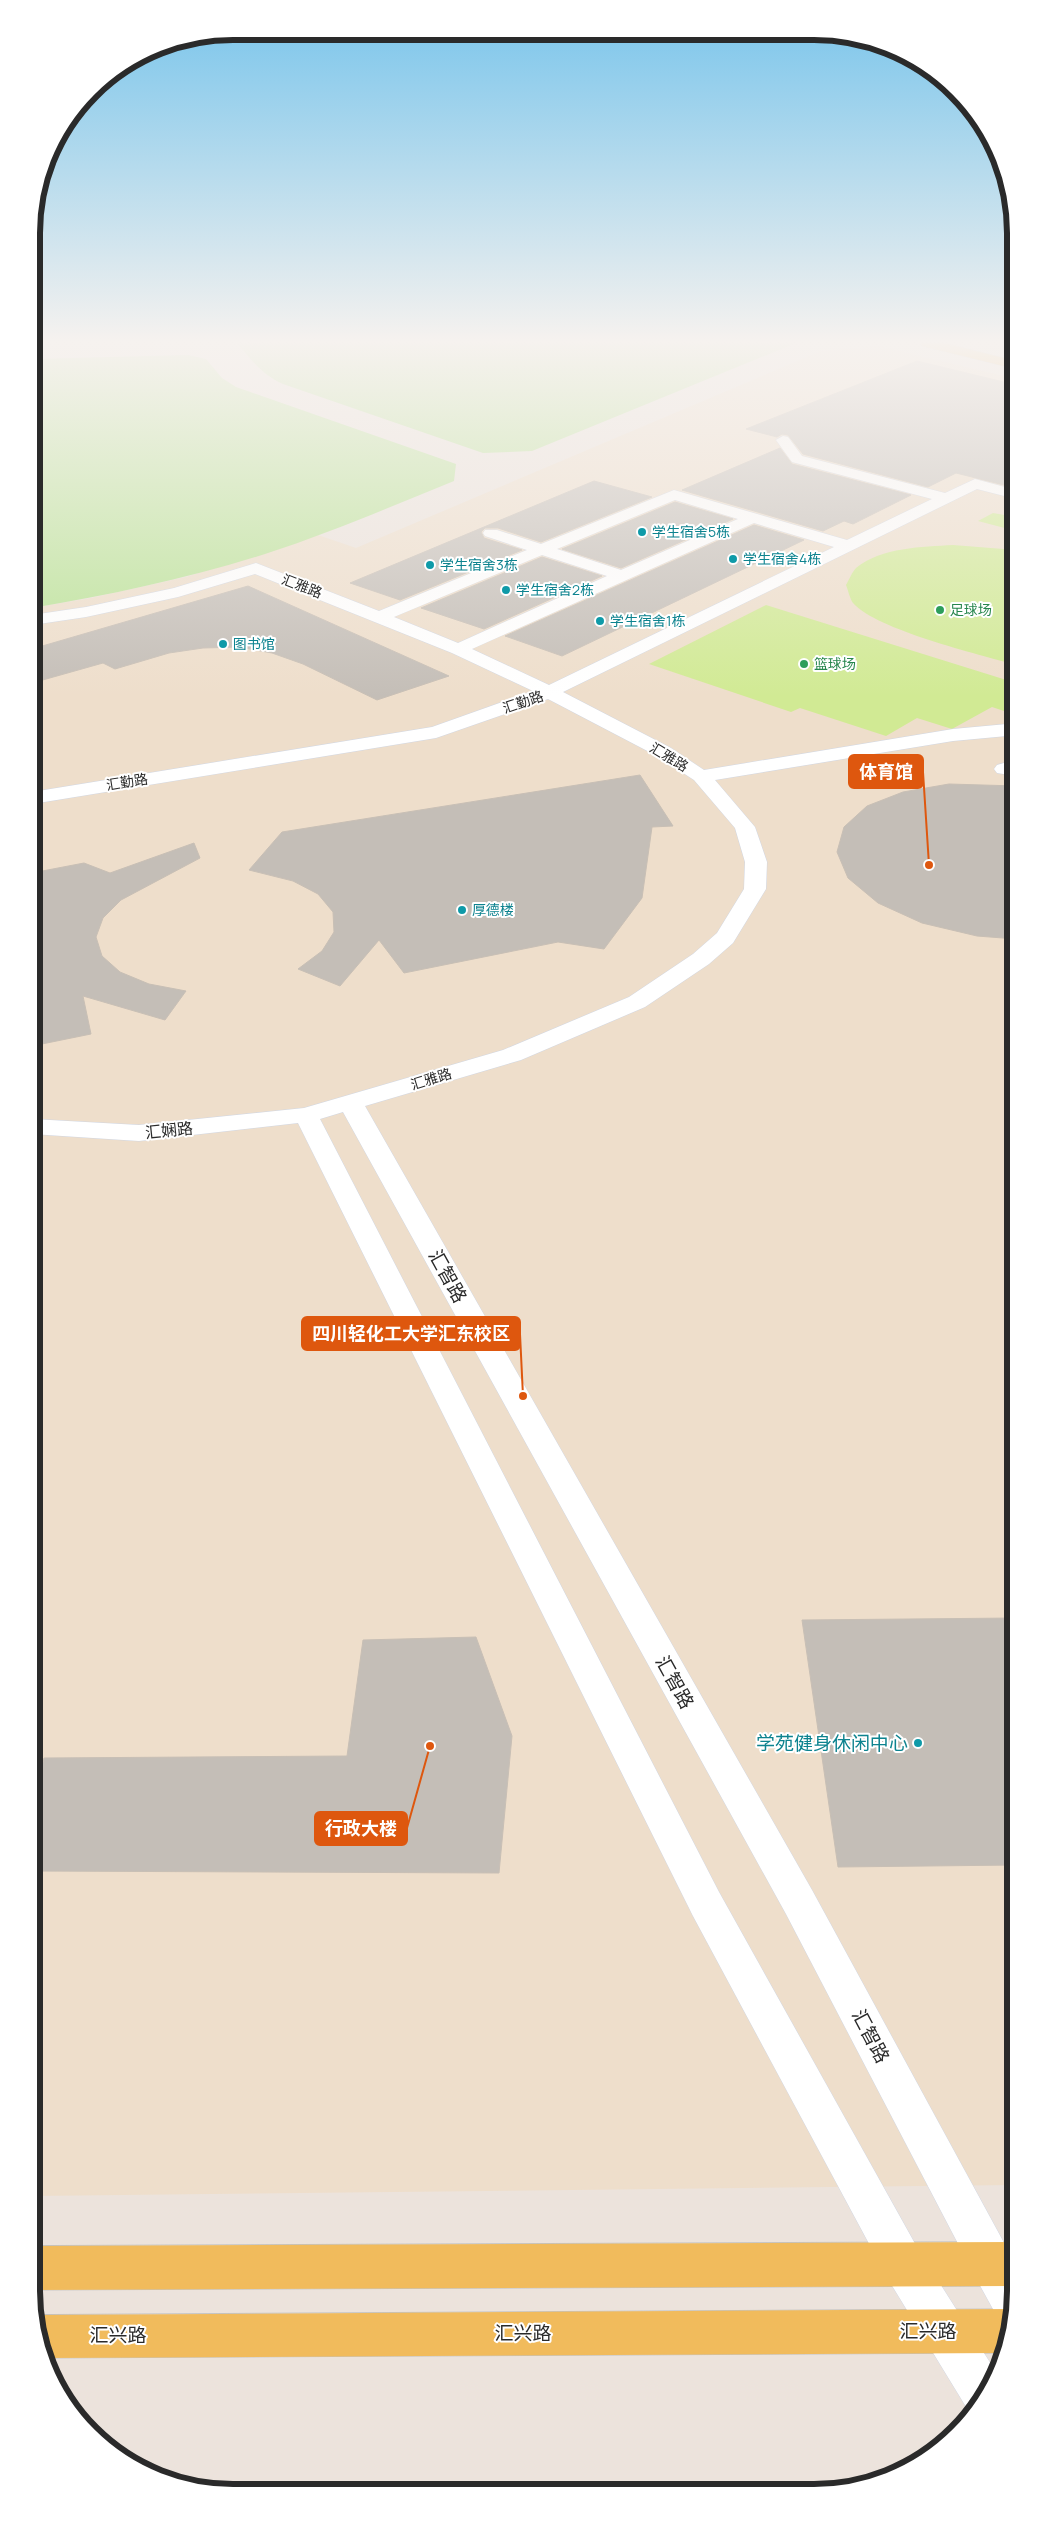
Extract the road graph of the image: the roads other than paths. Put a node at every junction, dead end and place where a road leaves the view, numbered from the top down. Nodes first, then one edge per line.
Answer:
1 (808, 461) edge
2 (1007, 493) edge
3 (946, 498) junction
4 (752, 518) junction
5 (491, 533) dead end
6 (849, 546) junction
7 (544, 550) junction
8 (622, 576) junction
9 (379, 616) junction
10 (40, 619) edge
11 (458, 649) junction
12 (549, 692) junction
13 (1007, 730) edge
14 (701, 776) junction
15 (40, 797) edge
16 (351, 1103) junction
17 (306, 1114) junction
18 (40, 1127) edge
19 (903, 2264) junction
20 (1004, 2264) edge
21 (40, 2268) edge
22 (944, 2331) junction
23 (1002, 2331) edge
24 (46, 2336) edge
25 (980, 2388) edge

1 - 3 street
2 - 3 street, 汇勤路
3 - 6 street, 汇勤路
4 - 6 street
4 - 7 street
4 - 8 street
5 - 7 street
6 - 12 street, 汇勤路
7 - 8 street
7 - 9 street
8 - 11 street
9 - 10 street, 汇雅路
9 - 11 street, 汇雅路
11 - 12 street, 汇雅路
12 - 14 street, 汇雅路
12 - 15 street, 汇勤路
13 - 14 street
14 - 16 street, 汇雅路
16 - 17 street, 汇雅路
16 - 20 street, 汇智路
17 - 18 street, 汇娴路
17 - 19 street
19 - 20 main road
19 - 21 main road
19 - 22 street
22 - 23 main road, 汇兴路
22 - 24 main road, 汇兴路
22 - 25 street

